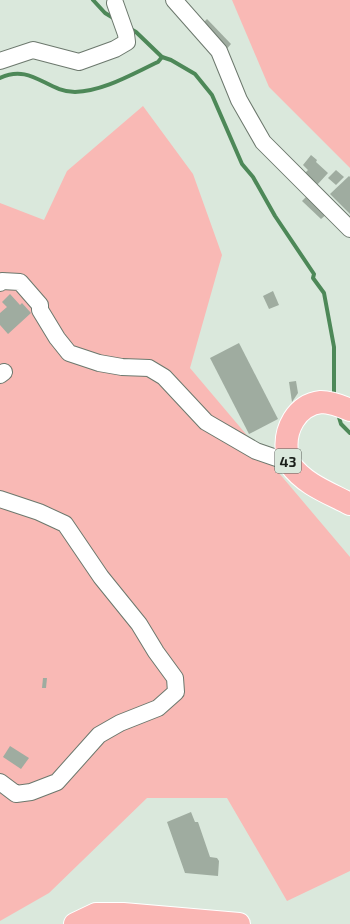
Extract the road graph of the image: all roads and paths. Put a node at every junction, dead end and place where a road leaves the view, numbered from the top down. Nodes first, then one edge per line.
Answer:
1 (174, 0) edge
2 (115, 3) dead end
3 (0, 61) edge
4 (350, 229) edge
5 (0, 283) edge
6 (337, 406) edge
7 (288, 462) junction
8 (0, 499) edge
9 (350, 504) edge
10 (0, 782) edge
11 (75, 924) edge
12 (239, 924) edge

1 - 4 street
2 - 3 street
5 - 7 street
6 - 7 main road, 43
7 - 9 main road, 43
8 - 10 street
11 - 12 main road

